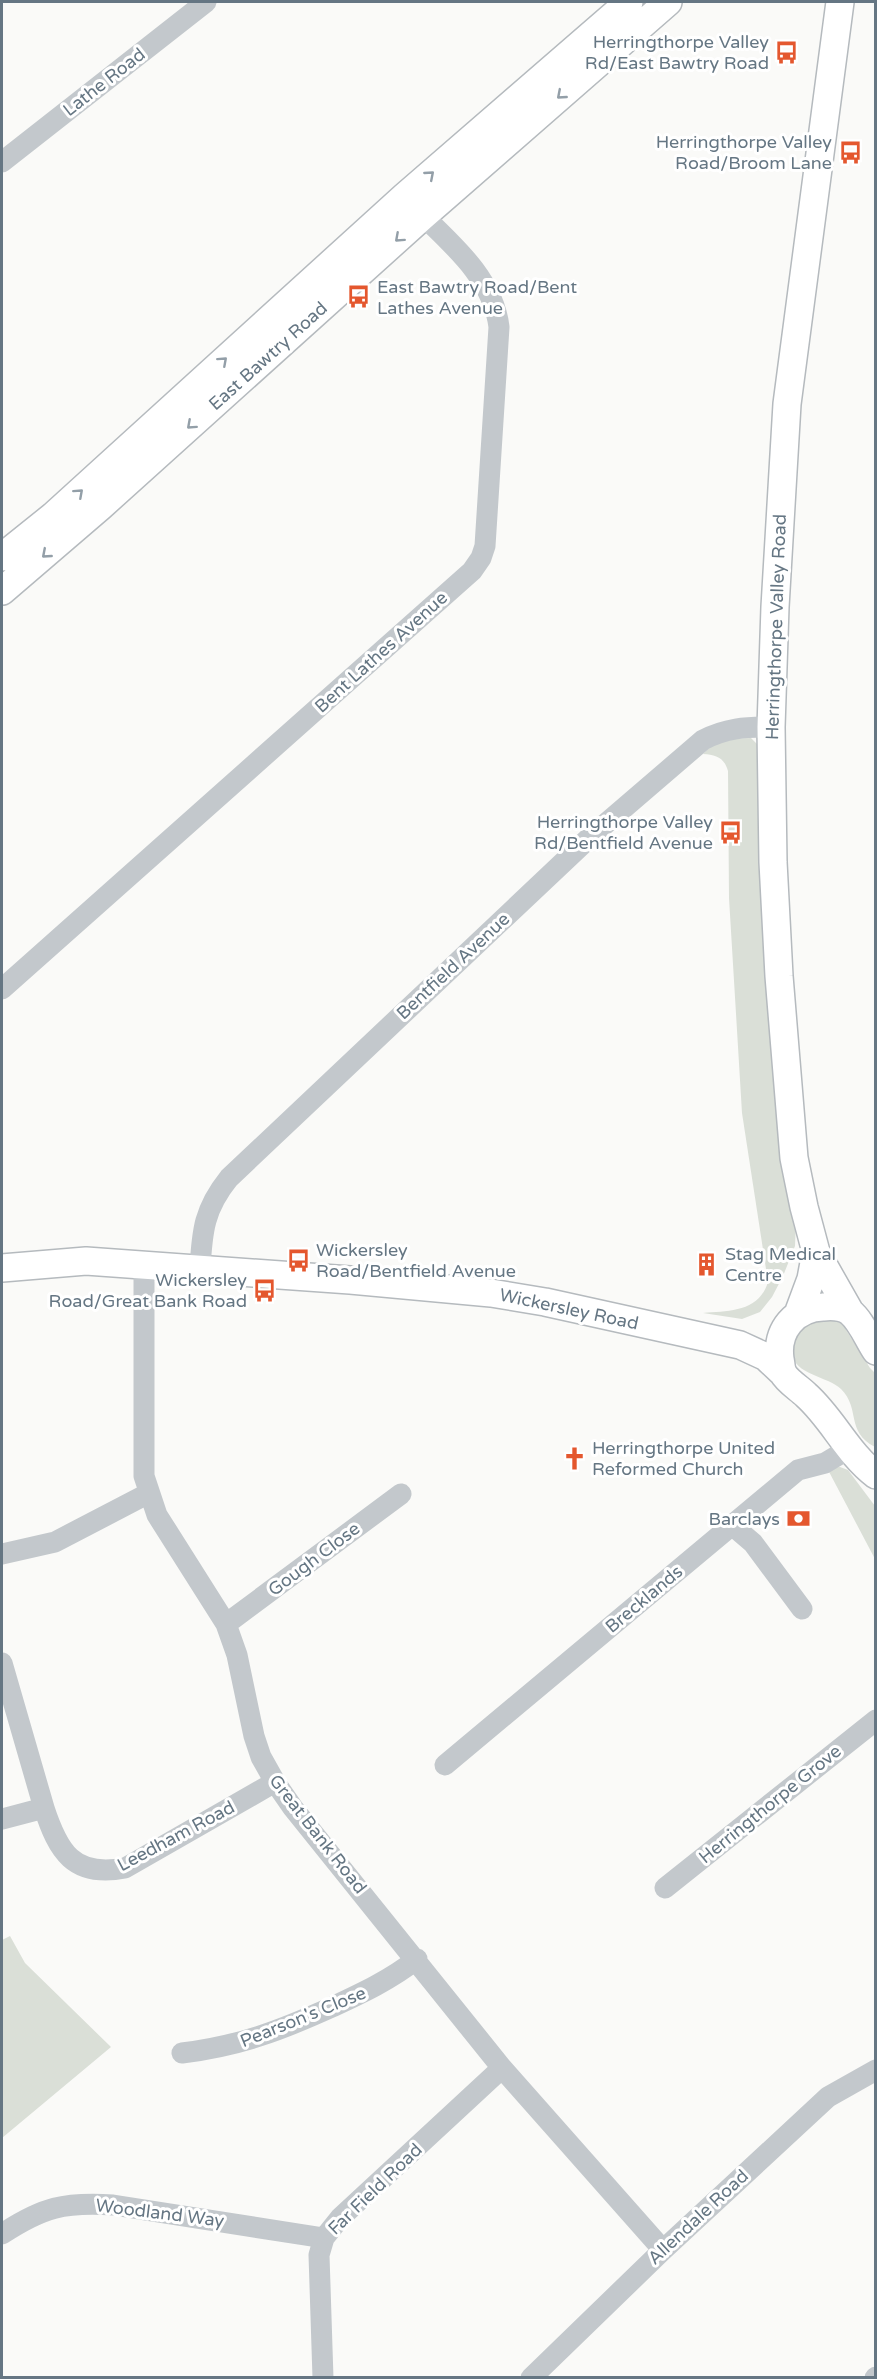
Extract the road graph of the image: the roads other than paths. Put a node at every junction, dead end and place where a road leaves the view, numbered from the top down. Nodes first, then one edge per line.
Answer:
1 (206, 2) edge
2 (629, 2) edge
3 (668, 2) edge
4 (840, 2) edge
5 (2, 162) edge
6 (414, 206) junction
7 (2, 557) edge
8 (2, 591) edge
9 (771, 727) junction
10 (2, 989) edge
11 (816, 1252) junction
12 (144, 1266) junction
13 (2, 1269) edge
14 (200, 1269) junction
15 (850, 1312) junction
16 (794, 1316) junction
17 (740, 1345) junction
18 (876, 1351) edge
19 (783, 1373) junction
20 (861, 1461) edge
21 (876, 1490) edge
22 (149, 1493) junction
23 (401, 1494) dead end
24 (732, 1525) junction
25 (2, 1554) edge
26 (802, 1609) dead end
27 (226, 1624) junction
28 (2, 1663) edge
29 (876, 1720) edge
30 (445, 1765) dead end
31 (275, 1782) junction
32 (44, 1808) junction
33 (2, 1819) edge
34 (665, 1888) dead end
35 (417, 1959) junction
36 (182, 2053) dead end
37 (502, 2068) junction
38 (876, 2070) edge
39 (2, 2234) edge
40 (324, 2238) junction
41 (663, 2250) junction
42 (323, 2378) edge
43 (531, 2378) edge

1 - 5 street, Lathe Road
6 -> 2 main road, East Bawtry Road
3 -> 6 main road, East Bawtry Road
4 - 9 main road, Herringthorpe Valley Road
7 -> 6 main road, East Bawtry Road
6 -> 8 main road, East Bawtry Road
6 - 10 street, Bent Lathes Avenue
9 - 11 main road, Herringthorpe Valley Road
9 - 14 street, Bentfield Avenue
11 - 15 main road, Herringthorpe Valley Road
11 - 16 main road, Herringthorpe Valley Road
12 - 13 main road, Wickersley Road
12 - 14 main road, Wickersley Road
12 - 22 street, Great Bank Road
14 - 17 main road, Wickersley Road
15 - 16 main road
15 - 18 main road, Herringthorpe Valley Road
16 - 17 main road
16 - 19 main road, Herringthorpe Valley Road
17 - 19 main road, Wickersley Road
19 - 20 main road, Wickersley Road
20 - 21 main road
20 - 24 street, Brecklands
22 - 25 street
22 - 27 street, Great Bank Road
23 - 27 street, Gough Close
24 - 26 street
24 - 30 street, Brecklands
27 - 31 street, Great Bank Road
28 - 32 street, Leedham Road
29 - 34 street, Herringthorpe Grove
31 - 32 street, Leedham Road
31 - 35 street, Great Bank Road
32 - 33 street
35 - 36 street, Pearson's Close
35 - 37 street, Great Bank Road
37 - 40 street, Far Field Road
37 - 41 street, Great Bank Road
38 - 41 street, Allendale Road
39 - 40 street, Woodland Way
40 - 42 street, Far Field Road
41 - 43 street, Allendale Road

